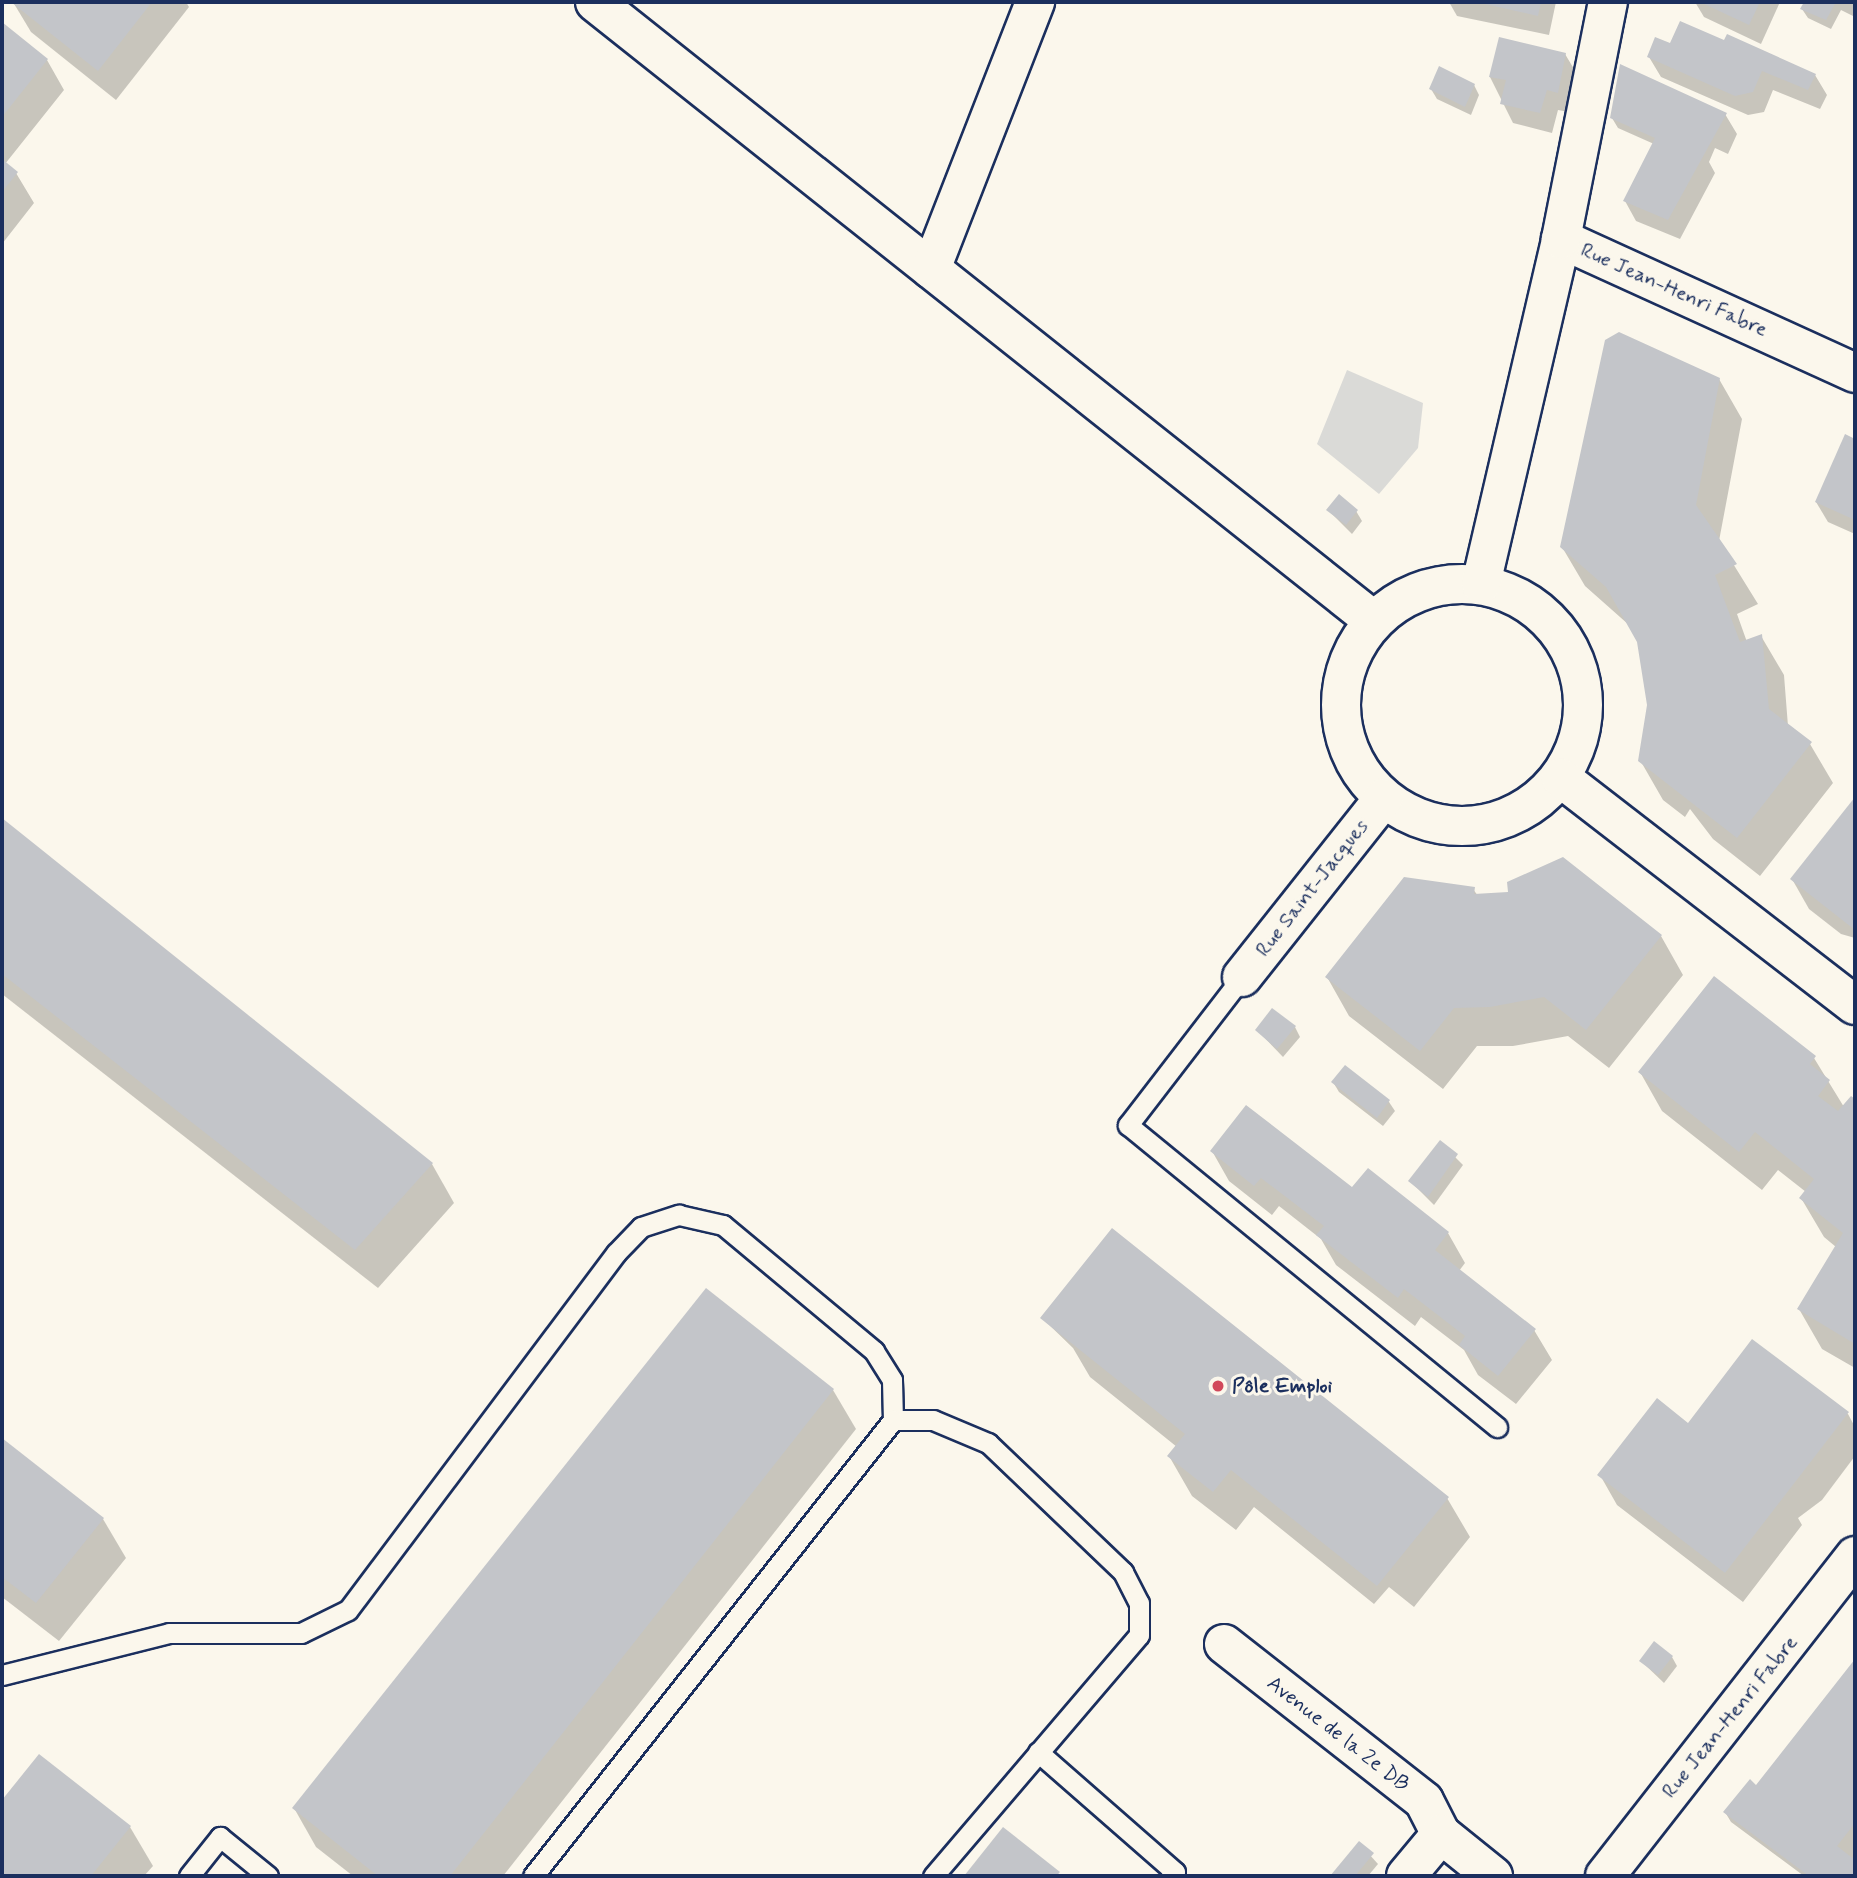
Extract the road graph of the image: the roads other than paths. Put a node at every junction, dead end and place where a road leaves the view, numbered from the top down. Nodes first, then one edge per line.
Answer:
1 (595, 2) edge
2 (1035, 2) edge
3 (1608, 2) edge
4 (1560, 239) junction
5 (931, 269) junction
6 (1855, 373) edge
7 (1481, 584) junction
8 (1374, 621) junction
9 (1560, 778) junction
10 (1384, 798) junction
11 (1242, 977) joint
12 (1855, 1005) edge
13 (893, 1420) junction
14 (1497, 1427) dead end
15 (1855, 1556) edge
16 (1224, 1644) dead end
17 (2, 1675) edge
18 (1038, 1752) junction
19 (1441, 1834) junction
20 (189, 1876) edge
21 (268, 1876) edge
22 (533, 1876) edge
23 (933, 1876) edge
24 (1171, 1876) edge
25 (1406, 1876) edge
26 (1493, 1876) edge
27 (1605, 1876) edge

1 - 5 street
2 - 5 street
3 - 4 street, Rue Jean-Henri Fabre
4 - 6 street, Rue Jean-Henri Fabre
4 - 7 street
5 - 8 street
7 - 8 street
7 - 9 street
8 - 10 street
9 - 10 street
9 - 12 street
10 - 11 street, Rue Saint-Jacques
11 - 14 lane
13 - 17 lane
13 - 18 lane
13 - 22 lane
15 - 27 street, Rue Jean-Henri Fabre
16 - 19 street, Avenue de la 2e DB
18 - 23 lane
18 - 24 lane
19 - 25 street
19 - 26 street
20 - 21 lane

